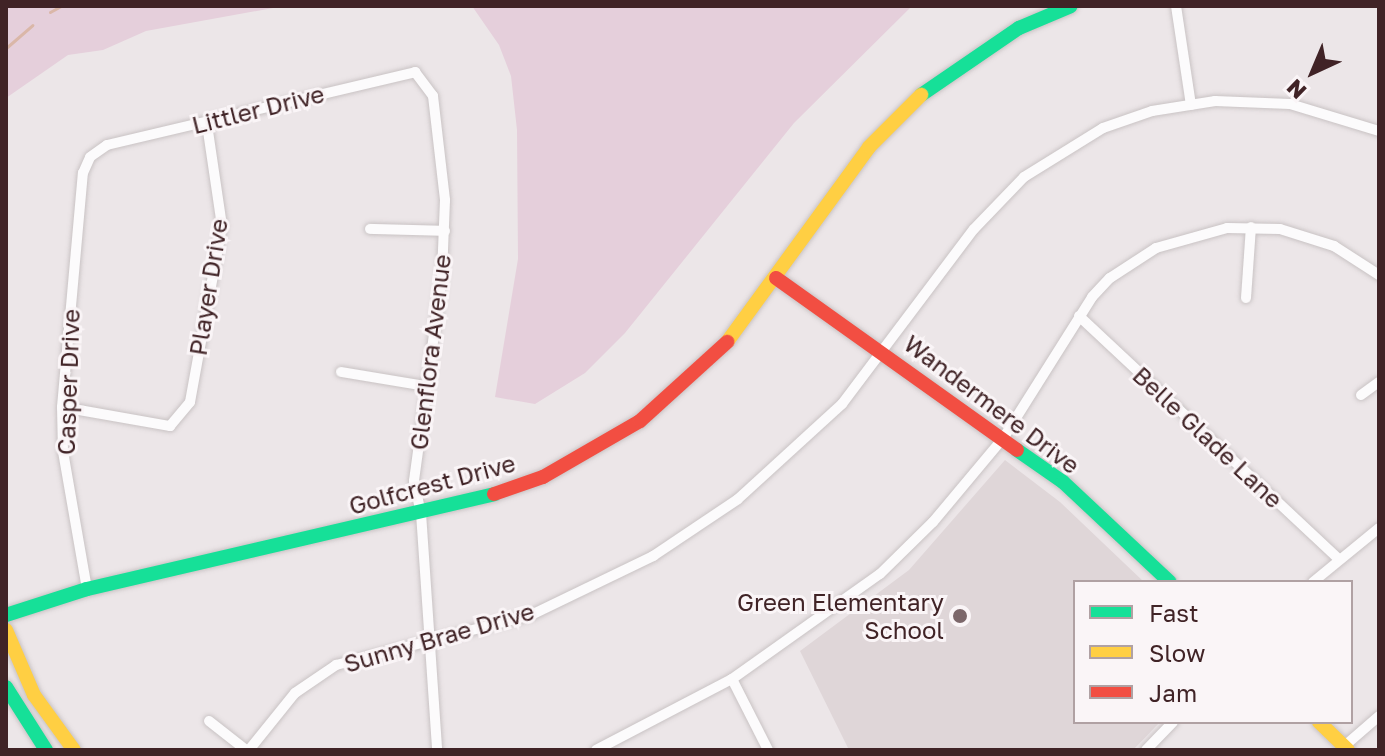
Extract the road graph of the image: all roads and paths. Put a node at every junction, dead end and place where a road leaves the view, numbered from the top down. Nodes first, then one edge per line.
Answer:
1 (1071, 6) edge
2 (1176, 6) edge
3 (433, 96) joint
4 (1191, 105) junction
5 (207, 124) junction
6 (1379, 131) edge
7 (83, 173) joint
8 (1251, 227) junction
9 (370, 229) dead end
10 (445, 231) junction
11 (1379, 275) edge
12 (776, 278) junction
13 (1246, 298) dead end
14 (1079, 316) junction
15 (885, 352) junction
16 (341, 372) dead end
17 (1379, 382) edge
18 (426, 386) junction
19 (1361, 395) dead end
20 (62, 407) junction
21 (1004, 437) junction
22 (421, 513) junction
23 (1379, 528) edge
24 (1338, 558) junction
25 (1168, 580) edge
26 (1315, 580) edge
27 (87, 589) junction
28 (6, 615) edge
29 (6, 630) edge
30 (426, 646) junction
31 (732, 679) junction
32 (6, 687) edge
33 (1379, 716) edge
34 (209, 721) dead end
35 (1171, 724) edge
36 (1321, 724) edge
37 (619, 738) junction
38 (1344, 749) edge
39 (46, 750) edge
40 (74, 750) edge
41 (248, 750) edge
42 (437, 750) edge
43 (596, 750) edge
44 (625, 750) edge
45 (768, 750) edge
46 (1146, 750) edge

1 - 12 street, Golfcrest Drive
2 - 4 street
3 - 5 street, Littler Drive
3 - 10 street, Glenflora Avenue
4 - 6 street, Sunny Brae Drive
4 - 15 street, Sunny Brae Drive
5 - 7 street, Littler Drive
5 - 20 street, Player Drive
7 - 20 street, Casper Drive
8 - 11 street
8 - 13 street
8 - 14 street
9 - 10 street
10 - 18 street, Glenflora Avenue
12 - 15 street, Wandermere Drive
12 - 22 street, Golfcrest Drive
14 - 21 street
14 - 24 street, Belle Glade Lane
15 - 21 street, Wandermere Drive
15 - 30 street, Sunny Brae Drive
16 - 18 street
17 - 19 street
18 - 22 street, Glenflora Avenue
20 - 27 street, Casper Drive
21 - 25 street, Wandermere Drive
21 - 31 street
22 - 27 street, Golfcrest Drive
22 - 30 street, Glenflora Avenue
23 - 24 street
24 - 26 street
27 - 28 street, Golfcrest Drive
29 - 40 street
30 - 41 street, Sunny Brae Drive
30 - 42 street, Glenflora Avenue
31 - 37 street
31 - 45 street
32 - 39 street
33 - 38 street
34 - 41 street
35 - 46 street
36 - 38 street
37 - 43 street
37 - 44 street

